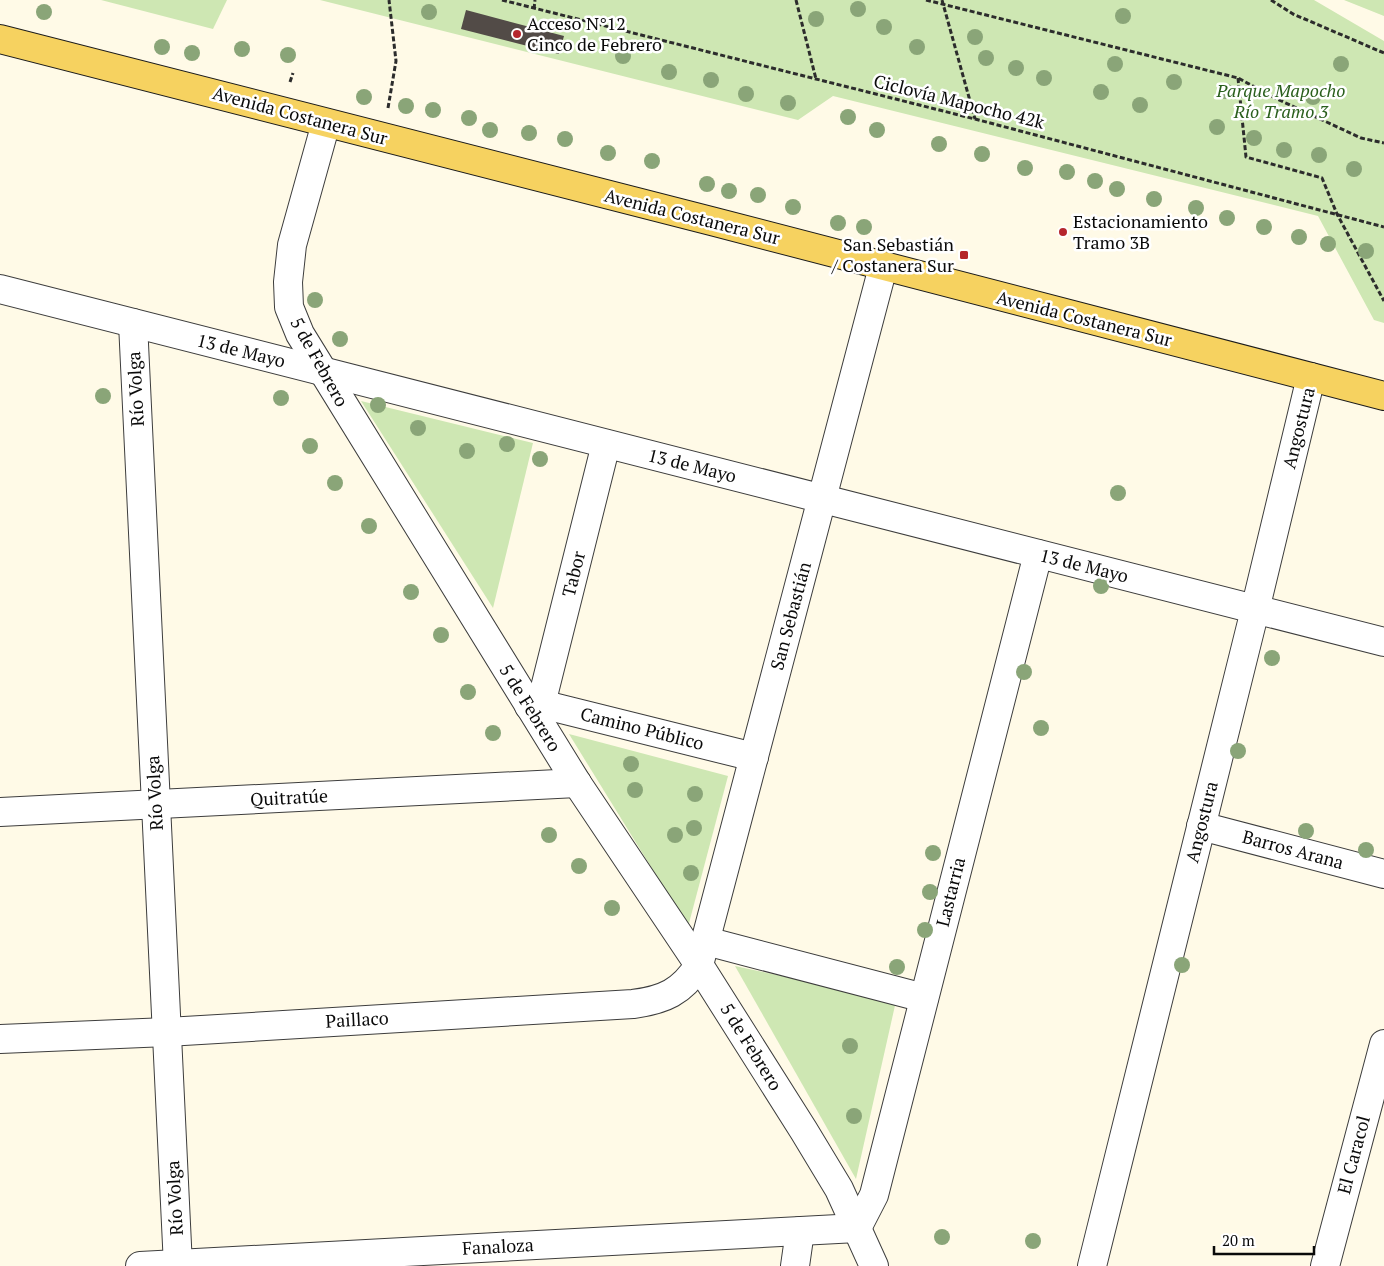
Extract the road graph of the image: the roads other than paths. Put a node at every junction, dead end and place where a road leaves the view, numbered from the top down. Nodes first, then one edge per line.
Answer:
1 (0, 39) edge
2 (326, 124) junction
3 (883, 267) junction
4 (0, 289) edge
5 (133, 323) junction
6 (321, 371) junction
7 (1311, 377) junction
8 (1384, 396) edge
9 (606, 444) junction
10 (822, 499) junction
11 (1038, 554) junction
12 (1255, 610) junction
13 (1384, 642) edge
14 (535, 705) junction
15 (754, 757) junction
16 (578, 783) junction
17 (156, 805) junction
18 (0, 812) edge
19 (1201, 826) junction
20 (1384, 874) edge
21 (702, 953) junction
22 (924, 998) junction
23 (167, 1032) junction
24 (0, 1039) edge
25 (1384, 1044) edge
26 (857, 1228) junction
27 (800, 1231) junction
28 (591, 1254) edge
29 (383, 1259) edge
30 (876, 1264) edge
31 (178, 1265) edge
32 (140, 1266) edge
33 (795, 1266) edge
34 (1092, 1266) edge
35 (1325, 1266) edge

1 - 2 main road, Avenida Costanera Sur
2 - 3 main road, Avenida Costanera Sur
2 - 6 street, 5 de Febrero
3 - 7 main road, Avenida Costanera Sur
3 - 10 street, San Sebastián
4 - 5 street, 13 de Mayo
5 - 6 street, 13 de Mayo
5 - 17 street, Río Volga
6 - 9 street, 13 de Mayo
6 - 14 street, 5 de Febrero
7 - 8 main road, Avenida Costanera Sur
7 - 12 street, Angostura
9 - 10 street, 13 de Mayo
9 - 14 street, Tabor
10 - 11 street, 13 de Mayo
10 - 15 street, San Sebastián
11 - 12 street, 13 de Mayo
11 - 22 street, Lastarria
12 - 13 street, 13 de Mayo
12 - 19 street, Angostura
14 - 15 street, Camino Público
14 - 16 street, 5 de Febrero
15 - 21 street, San Sebastián
16 - 17 street, Quitratúe
16 - 21 street, 5 de Febrero
17 - 18 street, Quitratúe
17 - 23 street, Río Volga
19 - 20 street, Barros Arana
19 - 34 street, Angostura
21 - 22 street
21 - 23 street, Paillaco
21 - 26 street, 5 de Febrero
22 - 26 street, Lastarria
23 - 24 street, Paillaco
23 - 31 street, Río Volga
25 - 35 street, El Caracol
26 - 27 street, Fanaloza
26 - 30 street, 5 de Febrero
27 - 28 street, Fanaloza
27 - 33 street
28 - 29 street, Fanaloza
29 - 31 street, Fanaloza
31 - 32 street, Fanaloza

